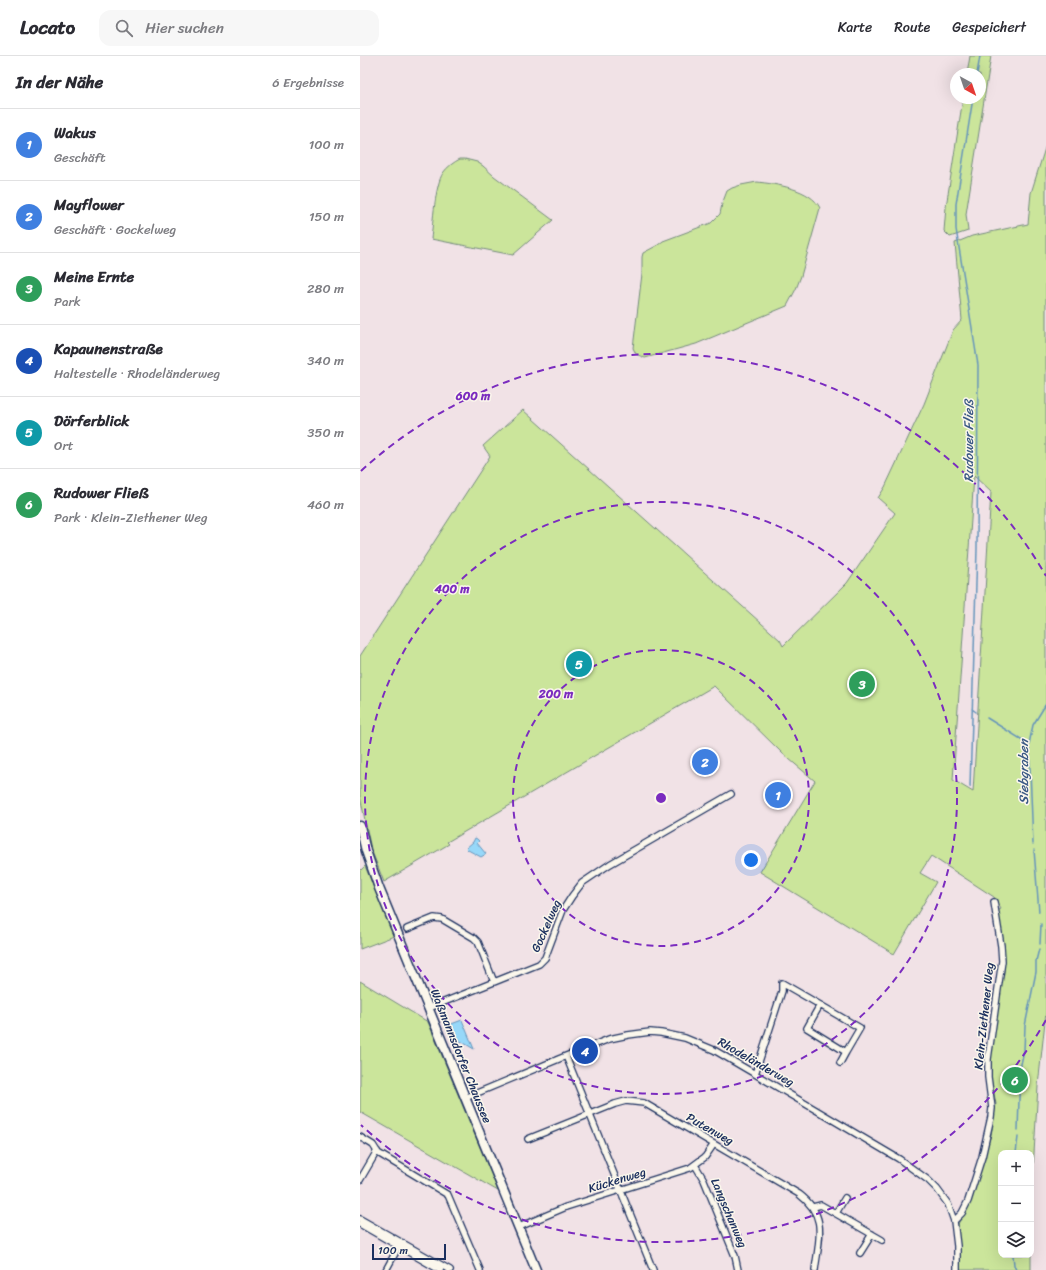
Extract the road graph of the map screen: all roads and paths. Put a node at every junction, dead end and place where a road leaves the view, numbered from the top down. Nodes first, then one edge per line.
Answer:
1 (731, 794) dead end
2 (360, 826) edge
3 (994, 902) dead end
4 (407, 929) dead end
5 (494, 982) junction
6 (820, 1005) junction
7 (429, 1008) junction
8 (846, 1052) junction
9 (566, 1056) junction
10 (840, 1063) dead end
11 (755, 1074) junction
12 (465, 1098) junction
13 (590, 1114) junction
14 (360, 1137) edge
15 (528, 1139) dead end
16 (714, 1144) junction
17 (377, 1151) junction
18 (696, 1165) junction
19 (360, 1180) edge
20 (620, 1189) junction
21 (845, 1198) dead end
22 (813, 1207) junction
23 (836, 1213) junction
24 (360, 1218) edge
25 (954, 1220) junction
26 (360, 1224) edge
27 (518, 1227) junction
28 (872, 1234) junction
29 (882, 1240) dead end
30 (399, 1246) junction
31 (860, 1253) dead end
32 (386, 1270) edge
33 (440, 1270) edge
34 (450, 1270) edge
35 (480, 1270) edge
36 (536, 1270) edge
37 (653, 1270) edge
38 (738, 1270) edge
39 (815, 1270) edge
40 (957, 1270) edge

1 - 5 street, Gockelweg
2 - 7 street, Waßmannsdorfer Chaussee
3 - 25 street, Klein-Ziethener Weg
4 - 5 street
5 - 7 street, Gockelweg
6 - 8 street
6 - 8 street
6 - 11 street
7 - 12 street, Waßmannsdorfer Chaussee
8 - 10 street
9 - 11 street, Rhodeländerweg
9 - 12 street, Rhodeländerweg
9 - 13 street
11 - 25 street, Rhodeländerweg
12 - 27 street, Waßmannsdorfer Chaussee
13 - 15 street, Putenweg
13 - 16 street, Putenweg
13 - 20 street
14 - 17 street
16 - 18 street, Kückenweg
16 - 22 street, Putenweg
17 - 19 street
17 - 35 street
18 - 20 street, Kückenweg
18 - 38 street, Langschanweg
20 - 27 street, Kückenweg
20 - 37 street
21 - 23 street
22 - 23 street
22 - 39 street
23 - 28 street
24 - 34 street
25 - 40 street, Rhodeländerweg
26 - 30 street
27 - 36 street, Waßmannsdorfer Chaussee
28 - 29 street
28 - 31 street
30 - 32 street
30 - 33 street

